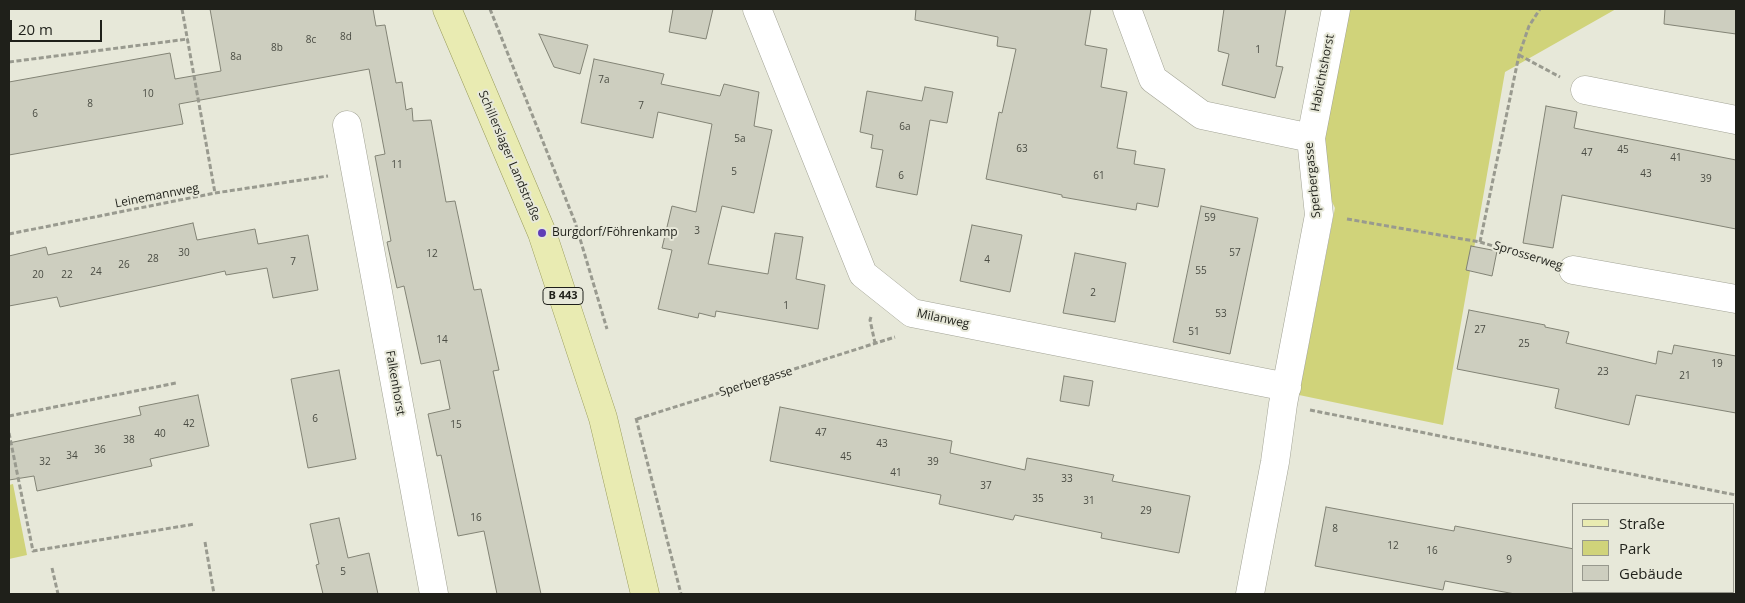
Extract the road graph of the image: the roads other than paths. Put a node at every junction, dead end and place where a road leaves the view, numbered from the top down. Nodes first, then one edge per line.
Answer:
1 (447, 9) edge
2 (757, 9) edge
3 (1127, 9) edge
4 (1336, 9) edge
5 (1585, 90) road end
6 (1736, 120) edge
7 (347, 125) dead end
8 (1311, 138) junction
9 (1573, 270) road end
10 (1736, 299) edge
11 (1285, 396) junction
12 (434, 594) edge
13 (645, 594) edge
14 (1250, 594) edge

1 - 13 main road, Schillerslager Landstraße / B 443
2 - 11 street, Milanweg
3 - 8 street, Sperbergasse
4 - 8 street, Habichtshorst
5 - 6 street
7 - 12 street, Falkenhorst
8 - 11 street, Sperbergasse
9 - 10 street, Sprosserweg
11 - 14 street, Sperbergasse

